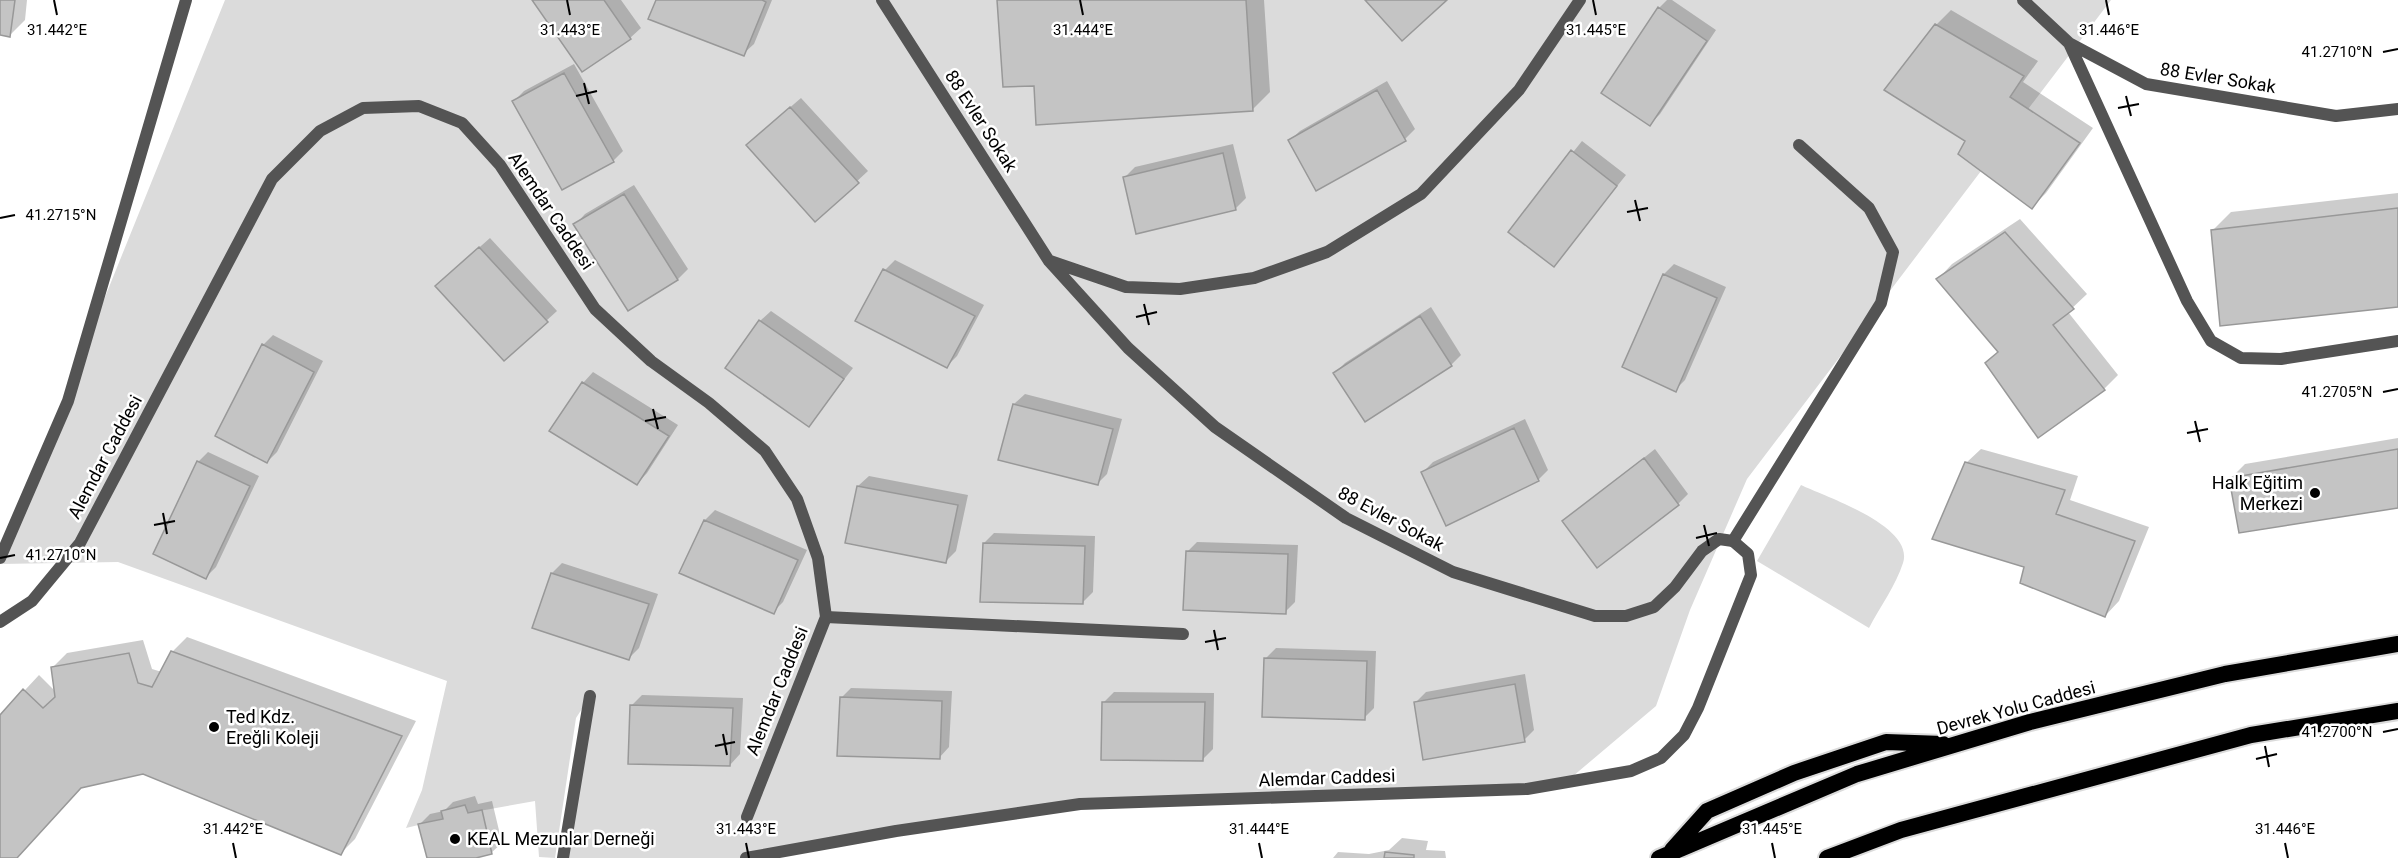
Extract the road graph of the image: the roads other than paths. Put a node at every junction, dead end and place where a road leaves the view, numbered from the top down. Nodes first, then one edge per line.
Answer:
1 (186, 0) edge
2 (882, 0) edge
3 (1580, 0) edge
4 (2023, 0) edge
5 (2069, 43) junction
6 (2398, 109) edge
7 (1800, 145) dead end
8 (1049, 261) junction
9 (2398, 341) edge
10 (1733, 541) junction
11 (0, 558) edge
12 (826, 617) junction
13 (0, 622) edge
14 (1183, 634) dead end
15 (2398, 644) edge
16 (590, 696) dead end
17 (2398, 711) edge
18 (1956, 744) junction
19 (747, 817) dead end
20 (1664, 856) edge
21 (563, 858) edge
22 (746, 858) edge
23 (1827, 858) edge

1 - 11 street
2 - 8 street, 88 Evler Sokak
3 - 8 street
4 - 5 street, 88 Evler Sokak
5 - 6 street, 88 Evler Sokak
5 - 9 street
7 - 10 street
8 - 10 street, 88 Evler Sokak
10 - 22 street, Alemdar Caddesi
12 - 13 street, Alemdar Caddesi
12 - 14 street
12 - 19 street, Alemdar Caddesi
15 - 18 highway, Devrek Yolu Caddesi
16 - 21 street
17 - 23 highway
18 - 20 highway, Devrek Yolu Caddesi
18 - 20 highway

